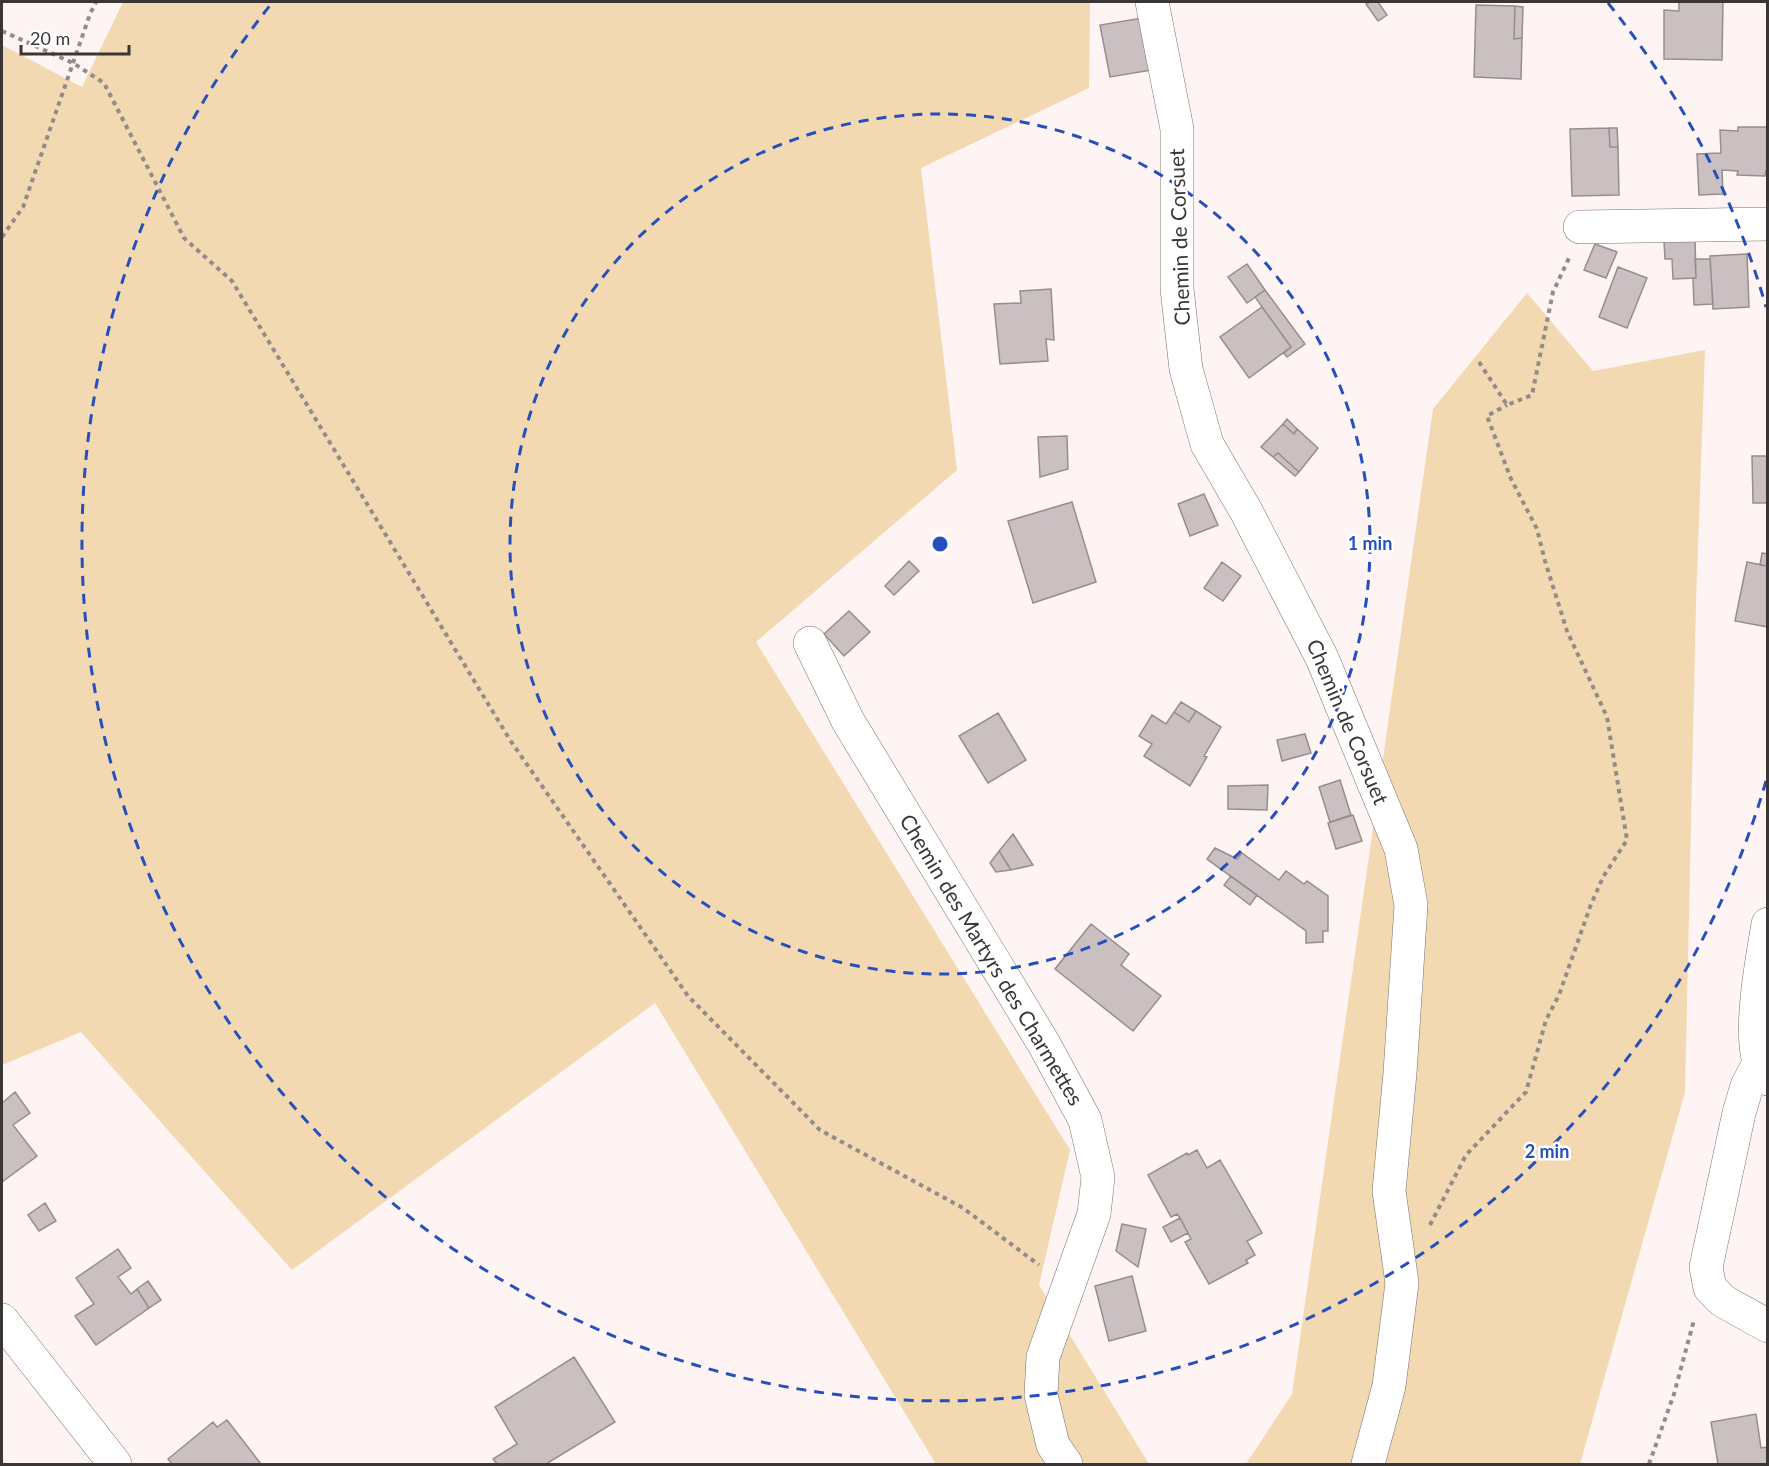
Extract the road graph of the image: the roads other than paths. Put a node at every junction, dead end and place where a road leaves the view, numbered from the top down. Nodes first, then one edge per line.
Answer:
1 (1152, 2) edge
2 (1767, 224) edge
3 (1580, 227) road end
4 (810, 643) dead end
5 (1767, 924) edge
6 (1763, 1071) edge
7 (2, 1320) edge
8 (1767, 1326) edge
9 (116, 1464) edge
10 (1066, 1464) edge
11 (1368, 1464) edge

1 - 11 street, Chemin de Corsuet
2 - 3 street
4 - 10 street, Chemin des Martyrs des Charmettes
5 - 6 street
6 - 8 street
7 - 9 street

